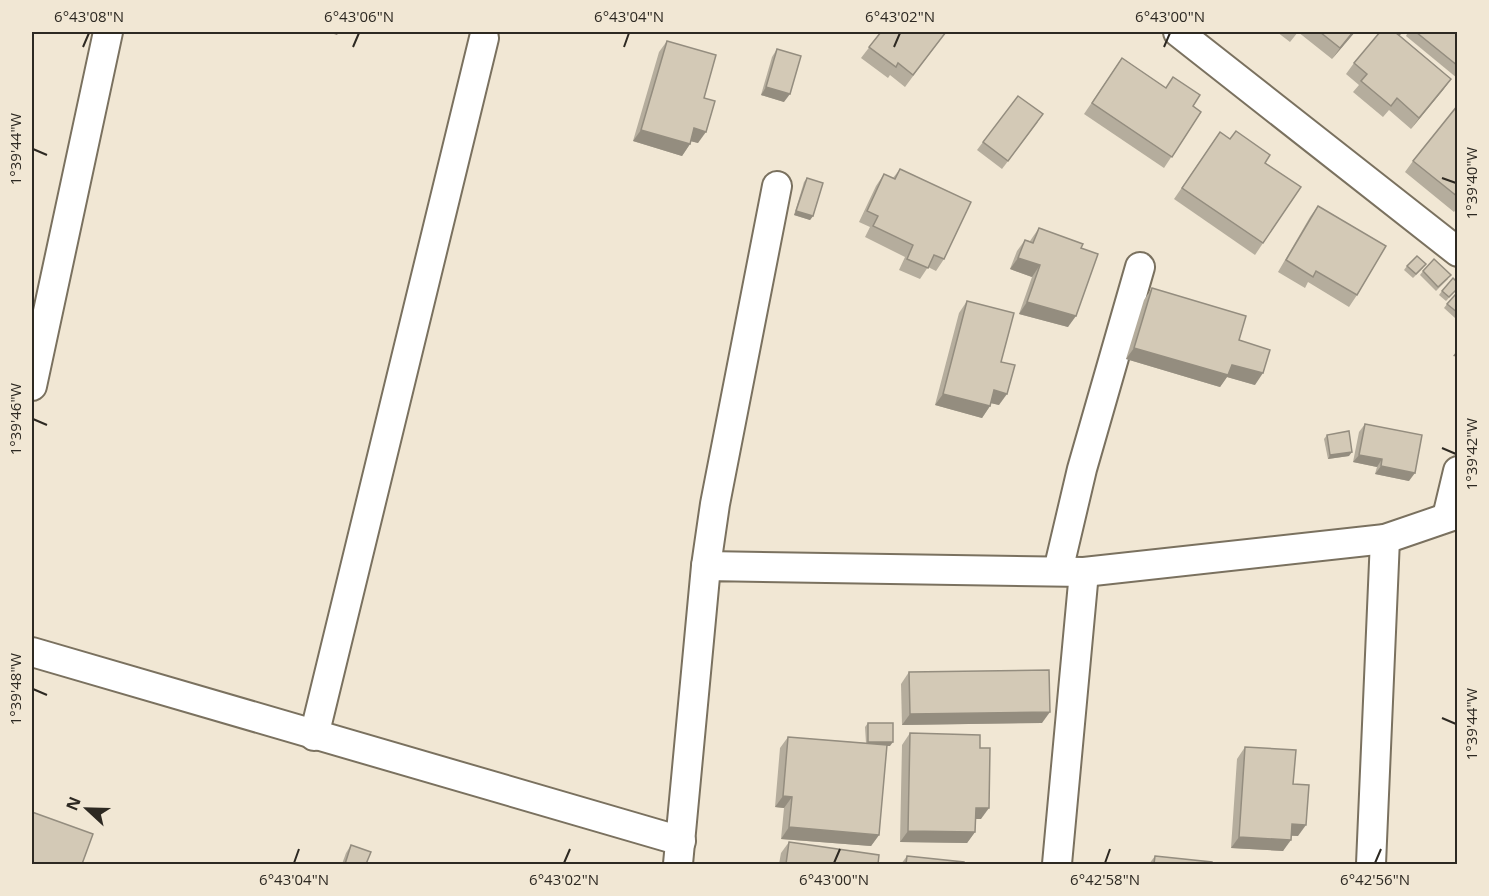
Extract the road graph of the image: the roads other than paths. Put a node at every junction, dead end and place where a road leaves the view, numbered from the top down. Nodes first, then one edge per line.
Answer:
1 (108, 32) edge
2 (1178, 32) edge
3 (484, 38) dead end
4 (777, 186) dead end
5 (1458, 252) edge
6 (1140, 267) dead end
7 (32, 386) edge
8 (1458, 471) edge
9 (1452, 515) edge
10 (1385, 539) junction
11 (706, 566) junction
12 (1071, 572) junction
13 (32, 652) edge
14 (314, 736) junction
15 (680, 853) edge
16 (1057, 864) edge
17 (1371, 864) edge

1 - 7 street
2 - 5 street
3 - 14 street
4 - 11 street
6 - 12 street
8 - 9 street
9 - 10 street
10 - 12 street
10 - 17 street
11 - 12 street
11 - 15 street
12 - 16 street
13 - 14 street
14 - 15 street

